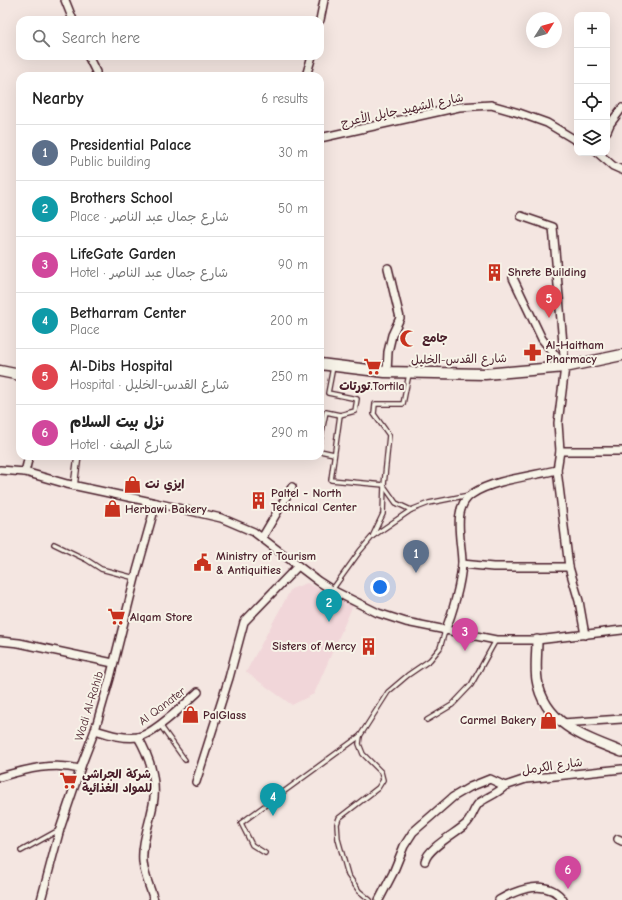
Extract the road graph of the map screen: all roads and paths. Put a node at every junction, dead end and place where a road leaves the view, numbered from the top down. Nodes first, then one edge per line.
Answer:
1 (65, 0) edge
2 (324, 0) edge
3 (71, 16) edge
4 (321, 16) edge
5 (90, 60) edge
6 (311, 60) edge
7 (96, 72) edge
8 (307, 72) edge
9 (622, 108) edge
10 (610, 124) edge
11 (324, 137) edge
12 (574, 139) edge
13 (601, 156) edge
14 (622, 170) edge
15 (521, 216) dead end
16 (388, 268) dead end
17 (513, 278) dead end
18 (622, 355) edge
19 (324, 365) edge
20 (333, 366) junction
21 (565, 367) junction
22 (0, 372) edge
23 (387, 372) junction
24 (409, 373) junction
25 (16, 375) edge
26 (340, 415) junction
27 (324, 422) edge
28 (560, 451) junction
29 (622, 451) edge
30 (324, 452) edge
31 (334, 454) junction
32 (28, 460) edge
33 (77, 460) edge
34 (0, 470) edge
35 (557, 470) junction
36 (25, 472) junction
37 (74, 486) junction
38 (384, 486) junction
39 (292, 487) dead end
40 (471, 495) junction
41 (156, 503) junction
42 (411, 510) junction
43 (372, 536) junction
44 (262, 538) junction
45 (54, 544) dead end
46 (462, 564) junction
47 (298, 566) junction
48 (569, 567) junction
49 (135, 578) junction
50 (332, 590) junction
51 (622, 630) edge
52 (445, 631) junction
53 (585, 635) junction
54 (496, 640) junction
55 (537, 640) junction
56 (0, 641) edge
57 (113, 663) junction
58 (198, 692) dead end
59 (622, 719) edge
60 (427, 720) dead end
61 (562, 723) junction
62 (160, 725) junction
63 (95, 730) junction
64 (360, 736) junction
65 (138, 737) junction
66 (622, 752) edge
67 (185, 760) dead end
68 (80, 769) junction
69 (622, 769) edge
70 (0, 777) edge
71 (196, 782) dead end
72 (505, 786) junction
73 (60, 829) junction
74 (21, 851) dead end
75 (265, 853) dead end
76 (425, 861) dead end
77 (41, 900) edge
78 (154, 900) edge
79 (370, 900) edge
80 (379, 900) edge
81 (499, 900) edge
82 (563, 900) edge

1 - 3 street
2 - 4 street
5 - 7 street
6 - 8 street
9 - 10 street
11 - 12 street, شارع الشهيد جايل الأعرج
13 - 14 street
15 - 21 street
16 - 23 street
17 - 21 street
18 - 21 main road, شارع القدس-الخليل
19 - 20 main road, شارع القدس-الخليل
20 - 23 main road, شارع القدس-الخليل
20 - 26 lane
21 - 24 main road, شارع القدس-الخليل
21 - 28 street
22 - 25 main road
23 - 24 main road, شارع القدس-الخليل
24 - 38 lane
26 - 27 lane
26 - 31 lane
28 - 29 street
28 - 35 street
30 - 31 lane
31 - 38 lane
32 - 36 street
33 - 37 street
34 - 36 street
35 - 40 street
35 - 48 street
36 - 37 street
37 - 41 street
38 - 42 lane
38 - 43 lane
39 - 44 street
40 - 42 lane
40 - 46 street
41 - 44 street
41 - 49 street, Wadi Al-Rahib
42 - 43 lane
43 - 50 lane
44 - 47 street
45 - 49 lane
46 - 48 street
46 - 52 street
47 - 50 street
47 - 71 street
48 - 53 street
49 - 57 street, Wadi Al-Rahib
50 - 52 street
51 - 53 street
52 - 54 street
52 - 64 lane
53 - 55 street
54 - 55 street
54 - 60 lane
55 - 61 street
56 - 57 street
57 - 63 street, Wadi Al-Rahib
58 - 62 street, Al Qanater
59 - 61 street
61 - 66 street
62 - 65 street, Al Qanater
62 - 67 lane
63 - 65 street
63 - 68 street, Wadi Al-Rahib
64 - 75 lane
64 - 79 lane
65 - 78 street
68 - 70 street
68 - 73 street, Wadi Al-Rahib
69 - 72 street, شارع الكرمل
72 - 76 street, شارع الكرمل
72 - 80 street
73 - 74 lane
73 - 77 street, Wadi Al-Rahib
81 - 82 street

